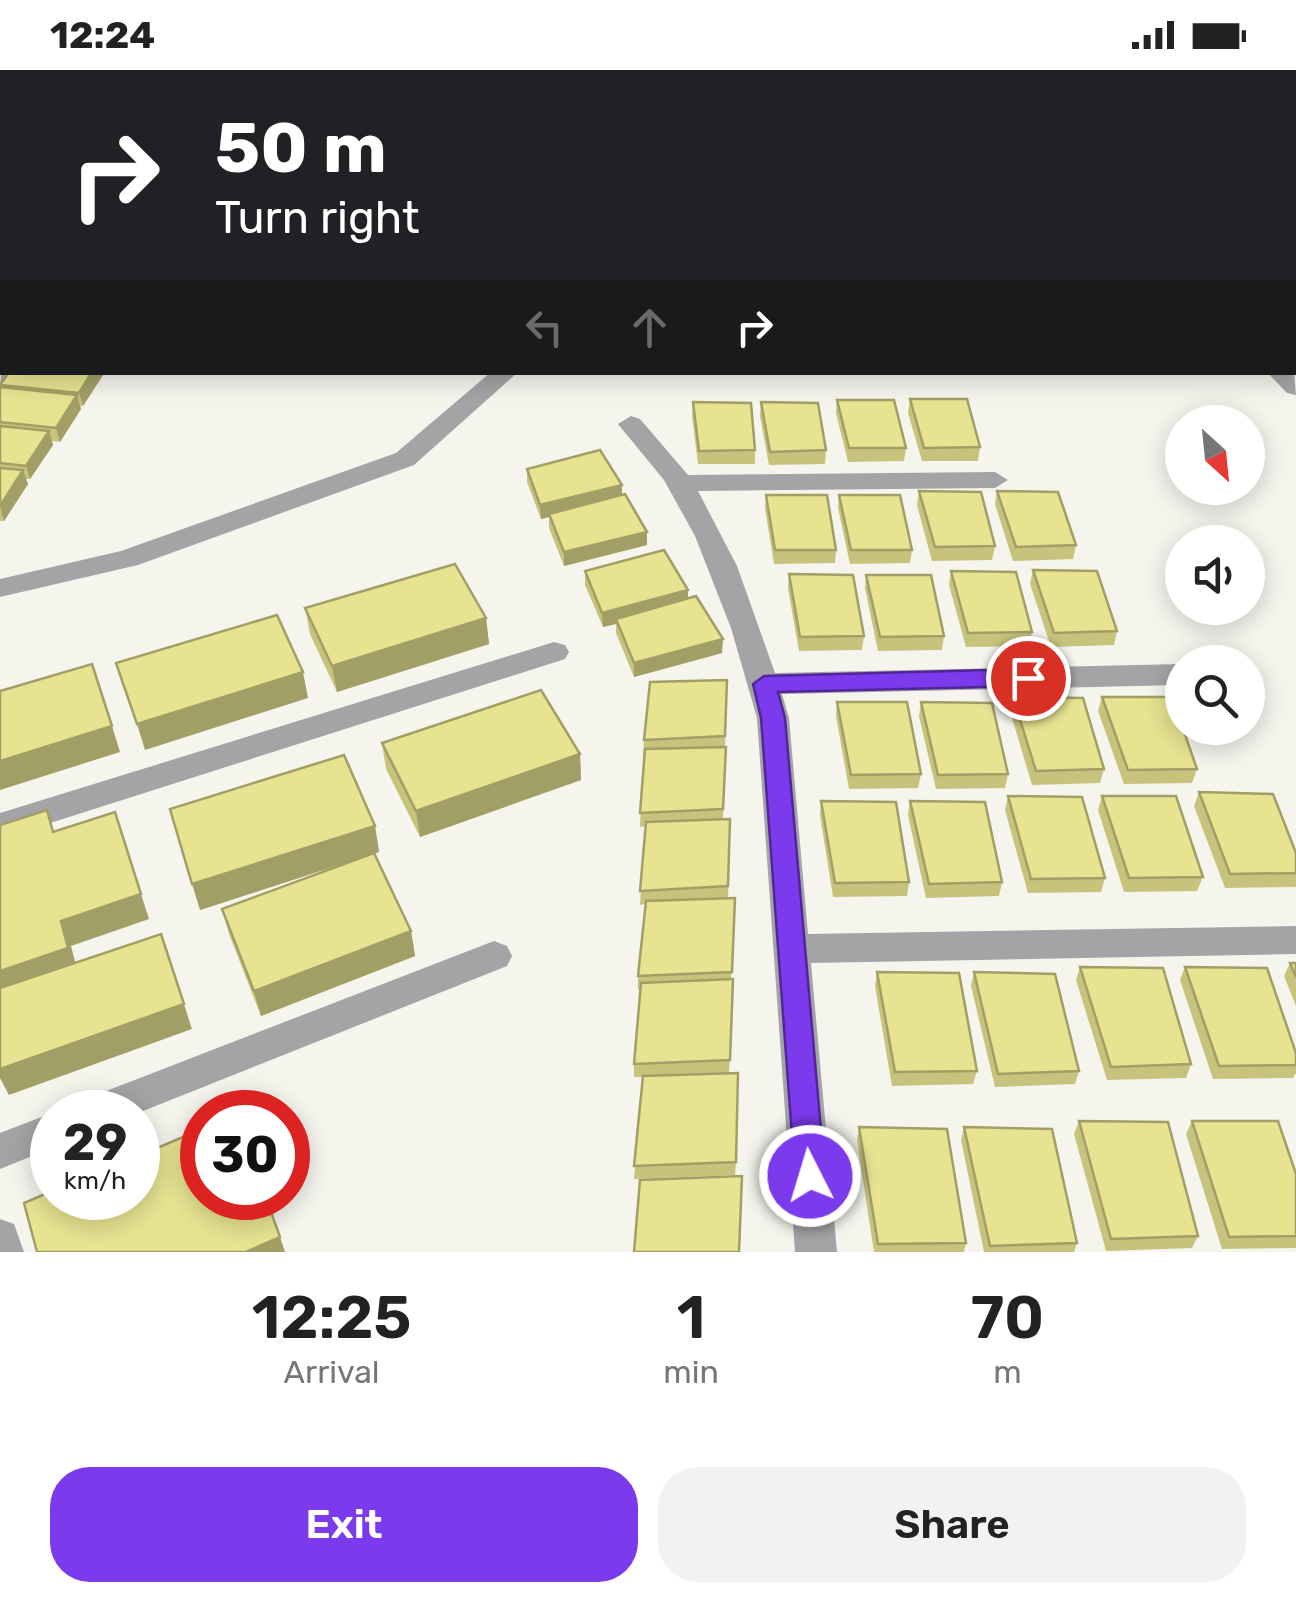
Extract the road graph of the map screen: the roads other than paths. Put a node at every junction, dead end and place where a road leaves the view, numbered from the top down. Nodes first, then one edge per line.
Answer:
1 (502, 375) edge
2 (630, 424) dead end
3 (996, 480) dead end
4 (680, 483) junction
5 (0, 588) edge
6 (554, 652) dead end
7 (1165, 674) edge
8 (764, 684) junction
9 (0, 826) edge
10 (1296, 940) edge
11 (792, 949) junction
12 (494, 956) dead end
13 (153, 1090) edge
14 (30, 1139) edge
15 (0, 1151) edge
16 (0, 1238) edge
17 (3, 1252) edge
18 (816, 1252) edge

1 - 5 street
2 - 4 street
3 - 4 street
4 - 8 street
6 - 9 street
7 - 8 street
8 - 11 street
10 - 11 street
11 - 18 street
12 - 13 street
14 - 15 street
16 - 17 street

